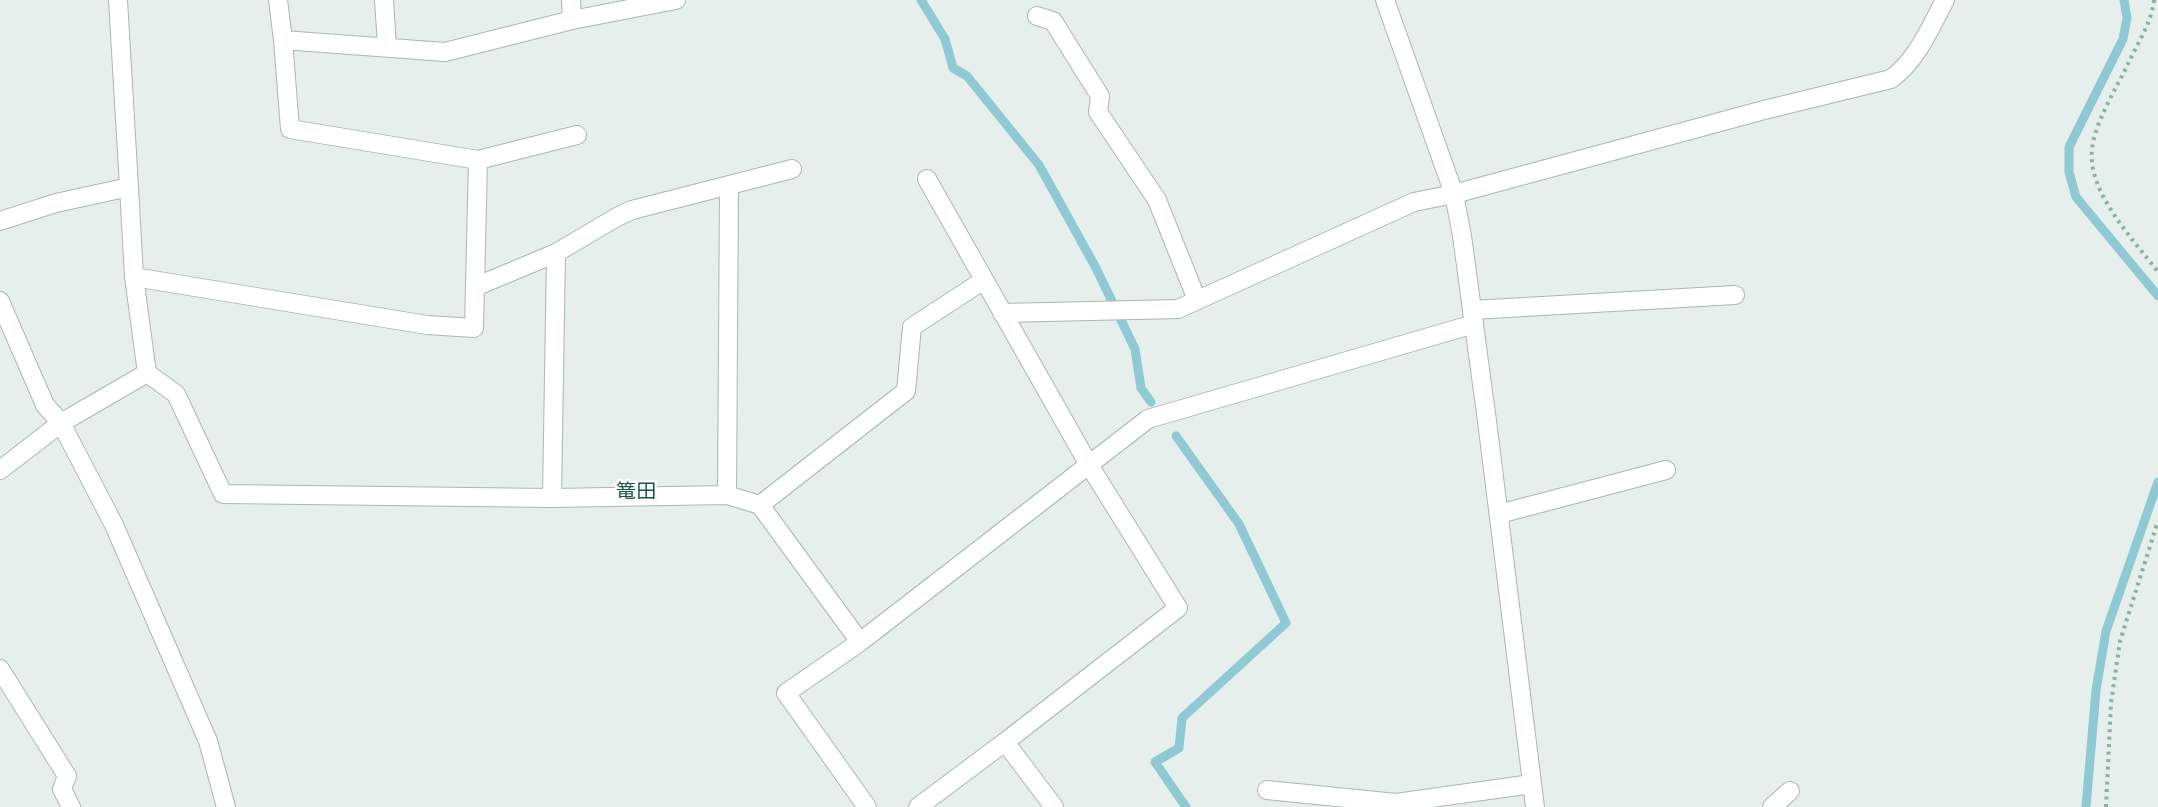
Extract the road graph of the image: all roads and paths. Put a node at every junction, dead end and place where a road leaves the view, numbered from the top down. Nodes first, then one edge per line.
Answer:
1 (118, 0) edge
2 (278, 0) edge
3 (384, 0) edge
4 (571, 0) edge
5 (676, 0) edge
6 (1385, 0) edge
7 (1945, 0) edge
8 (2154, 0) edge
9 (1037, 16) dead end
10 (572, 20) junction
11 (283, 40) junction
12 (387, 46) junction
13 (577, 135) dead end
14 (478, 160) junction
15 (792, 169) dead end
16 (927, 180) dead end
17 (729, 186) junction
18 (129, 187) junction
19 (1454, 194) junction
20 (0, 221) edge
21 (556, 253) junction
22 (2158, 272) edge
23 (134, 277) junction
24 (984, 280) junction
25 (475, 287) junction
26 (1735, 295) dead end
27 (1197, 300) junction
28 (0, 301) edge
29 (1002, 313) junction
30 (1473, 317) junction
31 (147, 373) junction
32 (62, 423) junction
33 (1089, 465) junction
34 (0, 470) edge
35 (1666, 470) dead end
36 (727, 495) junction
37 (552, 498) junction
38 (760, 505) junction
39 (1499, 514) junction
40 (2158, 521) edge
41 (860, 642) junction
42 (0, 669) edge
43 (1005, 742) junction
44 (1532, 784) junction
45 (1267, 790) dead end
46 (1790, 790) dead end
47 (71, 807) edge
48 (226, 807) edge
49 (867, 807) edge
50 (918, 807) edge
51 (1054, 807) edge
52 (1535, 807) edge
53 (1772, 807) edge
54 (2106, 807) edge

1 - 18 street
2 - 11 street
3 - 12 street
4 - 10 street
5 - 10 street
6 - 19 street
7 - 19 street
8 - 22 path
9 - 27 street
10 - 12 street
11 - 12 street
11 - 14 street
13 - 14 street
14 - 25 street
15 - 17 street
16 - 24 street
17 - 21 street
17 - 36 street
18 - 20 street
18 - 23 street
19 - 27 street
19 - 30 street
21 - 25 street
21 - 37 street
23 - 25 street
23 - 31 street
24 - 29 street
24 - 38 street
26 - 30 street
27 - 29 street
28 - 32 street
29 - 33 street
30 - 33 street
30 - 39 street
31 - 32 street
31 - 37 street
32 - 34 street
32 - 48 street
33 - 41 street
33 - 43 street
35 - 39 street
36 - 37 street
36 - 38 street
38 - 41 street
39 - 44 street
40 - 54 path
41 - 49 street
42 - 47 street
43 - 50 street
43 - 51 street
44 - 45 street
44 - 52 street
46 - 53 street

